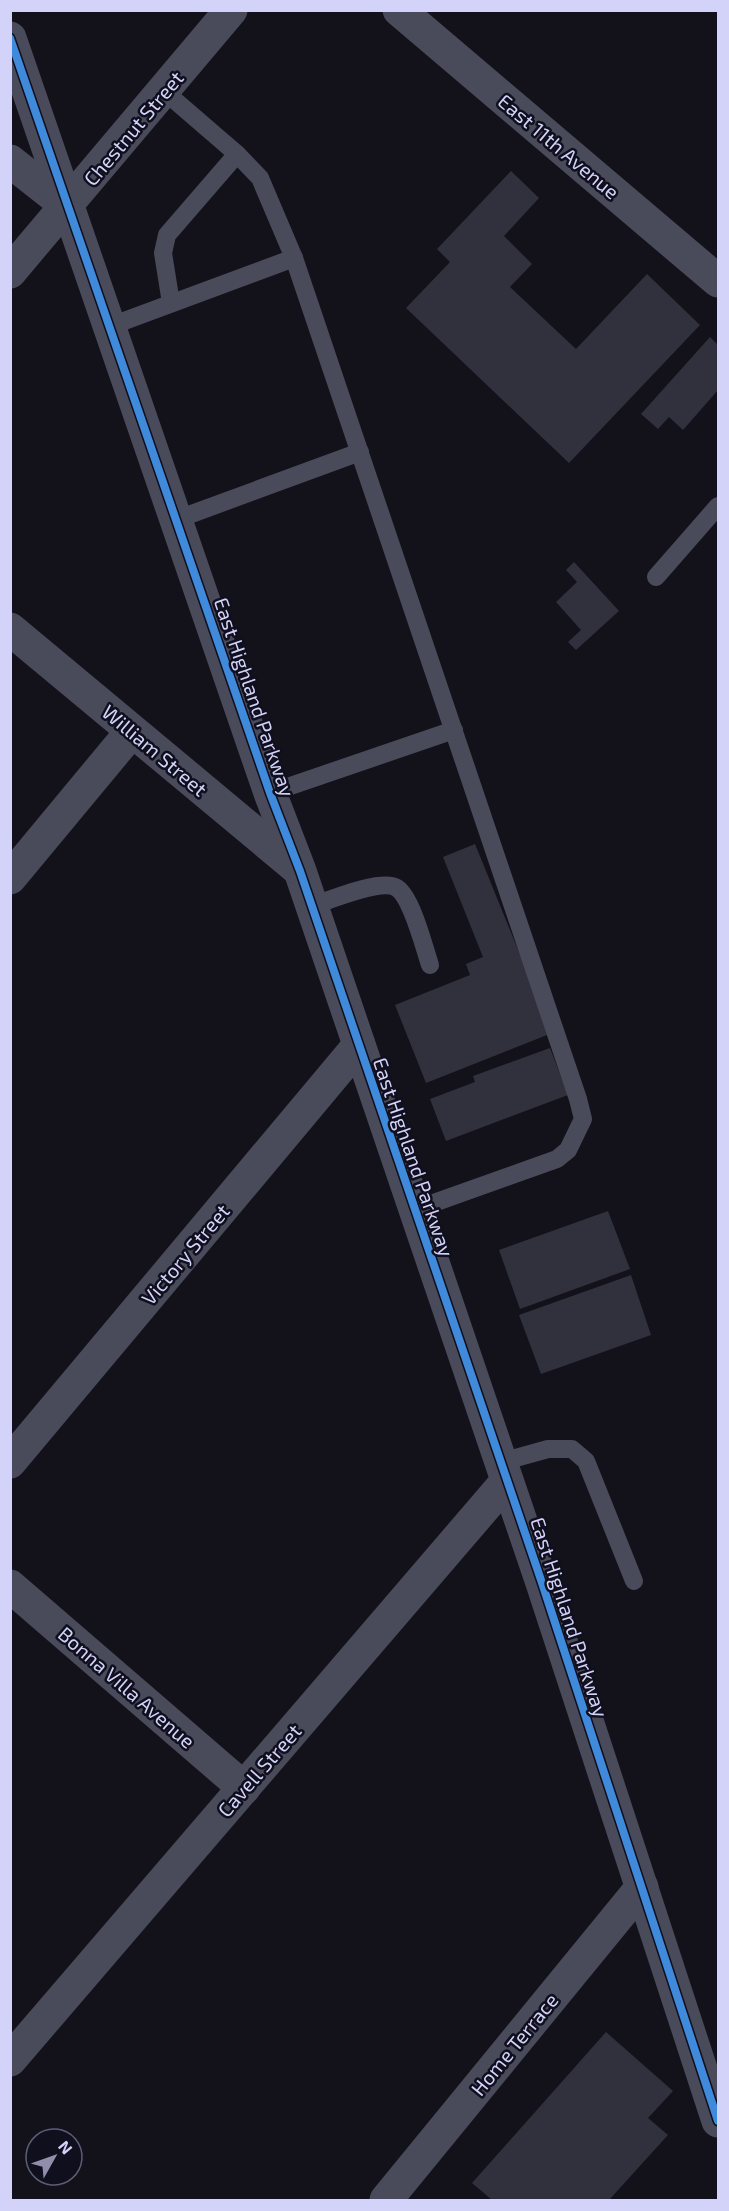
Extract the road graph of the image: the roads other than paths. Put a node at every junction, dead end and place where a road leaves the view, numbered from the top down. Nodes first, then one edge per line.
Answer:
1 (231, 10) edge
2 (399, 10) edge
3 (10, 38) edge
4 (164, 91) junction
5 (237, 154) junction
6 (10, 161) edge
7 (67, 206) junction
8 (294, 258) junction
9 (10, 272) edge
10 (718, 282) edge
11 (171, 303) junction
12 (108, 327) junction
13 (360, 452) junction
14 (718, 506) edge
15 (175, 520) junction
16 (656, 577) dead end
17 (10, 629) edge
18 (454, 730) junction
19 (132, 731) junction
20 (270, 793) junction
21 (300, 871) junction
22 (10, 878) edge
23 (312, 906) junction
24 (430, 965) dead end
25 (359, 1045) junction
26 (414, 1210) junction
27 (10, 1462) edge
28 (504, 1472) junction
29 (634, 1581) dead end
30 (10, 1586) edge
31 (244, 1788) junction
32 (642, 1887) junction
33 (10, 2060) edge
34 (718, 2121) edge
35 (386, 2200) edge

1 - 4 street, Chestnut Street
2 - 10 street, East 11th Avenue
3 - 7 street, East Highland Parkway
4 - 5 lane
4 - 7 street, Chestnut Street
5 - 8 lane
5 - 11 lane
6 - 7 street
7 - 9 street, Chestnut Street
7 - 12 street, East Highland Parkway
8 - 11 lane
8 - 13 lane
11 - 12 lane
12 - 15 street, East Highland Parkway
13 - 15 lane
13 - 18 lane
14 - 16 lane
15 - 20 street, East Highland Parkway
17 - 19 street, William Street
18 - 20 lane
18 - 26 lane
19 - 21 street, William Street
19 - 22 street
20 - 21 street, East Highland Parkway
21 - 23 street, East Highland Parkway
23 - 24 lane
23 - 25 street, East Highland Parkway
25 - 26 street, East Highland Parkway
25 - 27 street, Victory Street
26 - 28 street, East Highland Parkway
28 - 29 lane
28 - 31 street, Cavell Street
28 - 32 street, East Highland Parkway
30 - 31 street, Bonna Villa Avenue
31 - 33 street, Cavell Street
32 - 34 street, East Highland Parkway
32 - 35 street, Home Terrace

